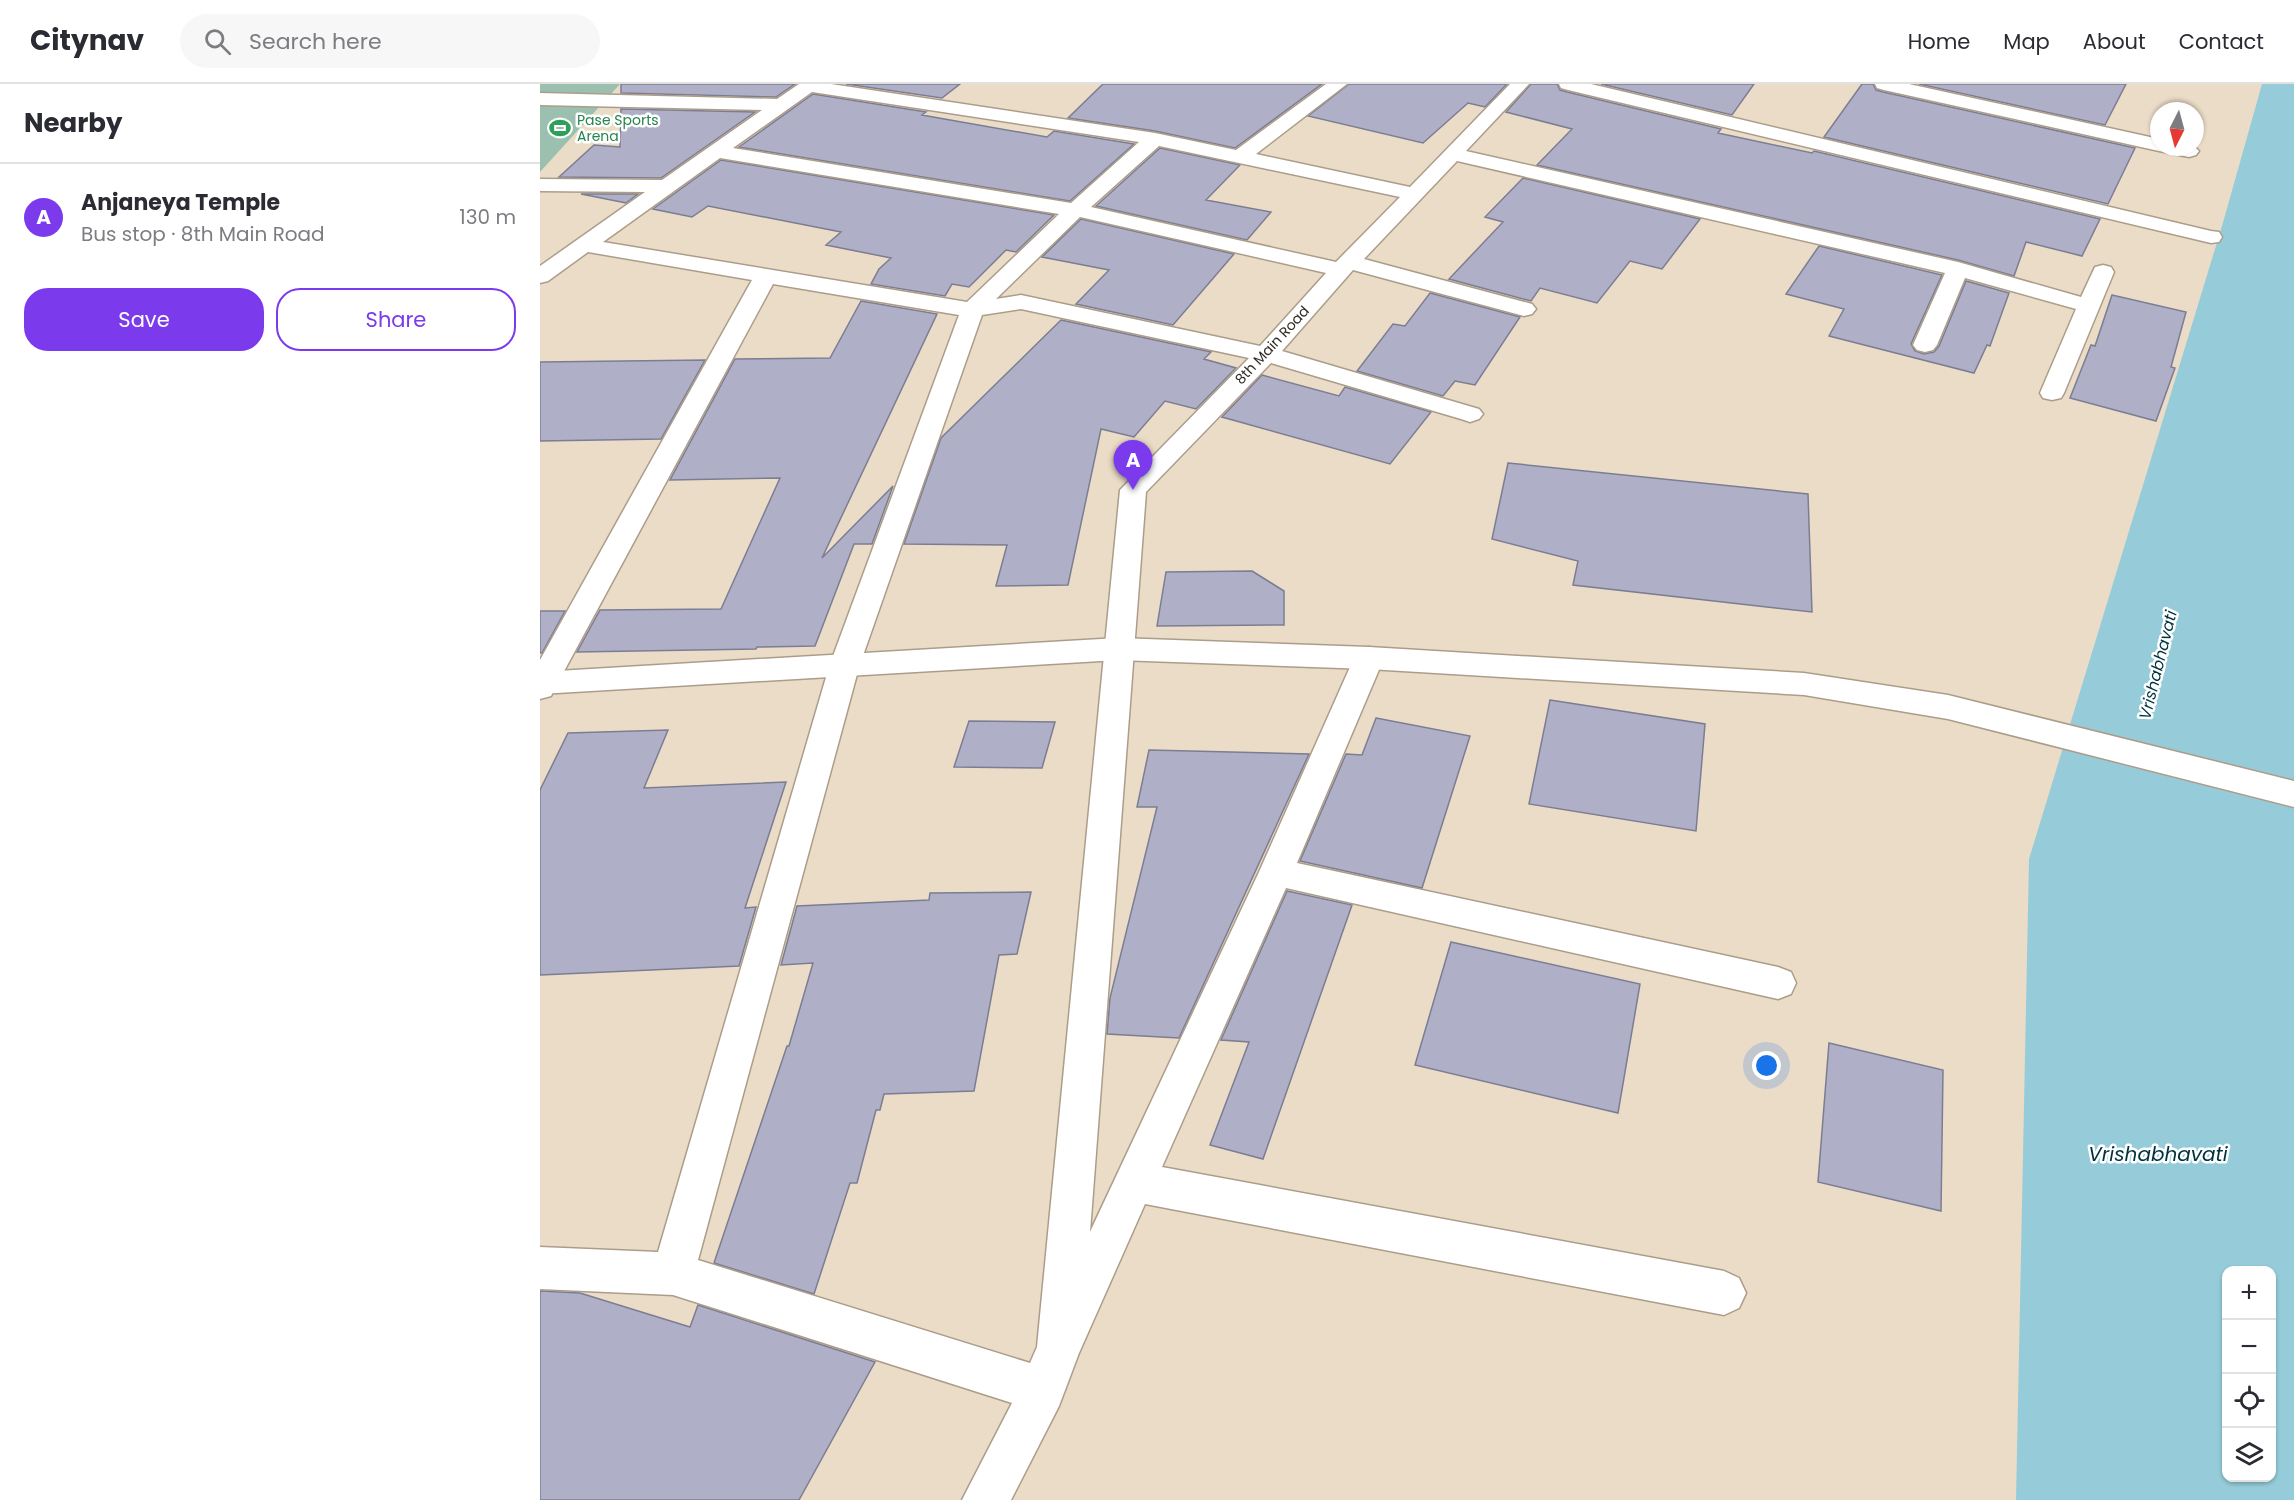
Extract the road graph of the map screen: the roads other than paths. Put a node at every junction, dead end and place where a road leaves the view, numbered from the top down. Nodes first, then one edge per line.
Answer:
1 (1338, 84) edge
2 (1520, 84) edge
3 (1568, 84) edge
4 (1884, 84) edge
5 (809, 85) edge
6 (540, 99) edge
7 (781, 105) junction
8 (1155, 139) junction
9 (2150, 143) edge
10 (715, 151) junction
11 (1453, 154) junction
12 (1240, 157) junction
13 (540, 185) edge
14 (666, 186) junction
15 (1414, 194) junction
16 (1074, 210) junction
17 (2211, 237) dead end
18 (584, 245) junction
19 (1345, 266) junction
20 (1958, 269) junction
21 (2103, 272) dead end
22 (540, 276) edge
23 (766, 276) junction
24 (2089, 306) junction
25 (1524, 309) dead end
26 (972, 310) junction
27 (1925, 345) dead end
28 (1266, 354) junction
29 (2052, 393) dead end
30 (1470, 414) dead end
31 (1118, 649) junction
32 (1369, 658) junction
33 (844, 667) junction
34 (541, 685) edge
35 (2294, 794) edge
36 (1276, 872) junction
37 (1778, 983) dead end
38 (1134, 1182) junction
39 (540, 1268) edge
40 (674, 1274) junction
41 (1724, 1293) dead end
42 (1059, 1347) junction
43 (1043, 1390) junction
44 (986, 1500) edge

1 - 12 street
2 - 11 street, 8th Main Road
3 - 17 street
4 - 9 street
5 - 7 street
5 - 8 street
6 - 7 street
7 - 10 street
8 - 12 street
8 - 16 street
10 - 14 street
10 - 16 street
11 - 15 street, 8th Main Road
11 - 20 street
12 - 15 street
13 - 14 street
14 - 18 street
15 - 19 street, 8th Main Road
16 - 19 street
16 - 26 street
18 - 22 street
18 - 23 street
19 - 25 street
19 - 28 street, 8th Main Road
20 - 24 street
20 - 27 street
21 - 24 street
23 - 26 street
23 - 34 street
24 - 29 street
26 - 28 street
26 - 33 street
28 - 30 street
28 - 31 street, 8th Main Road
31 - 32 street
31 - 33 street
31 - 42 street, 8th Main Road
32 - 35 street
32 - 36 street
33 - 34 street
33 - 40 street
36 - 37 street
36 - 38 street
38 - 41 street
38 - 42 street
39 - 40 street
40 - 43 street
42 - 43 street
43 - 44 street

